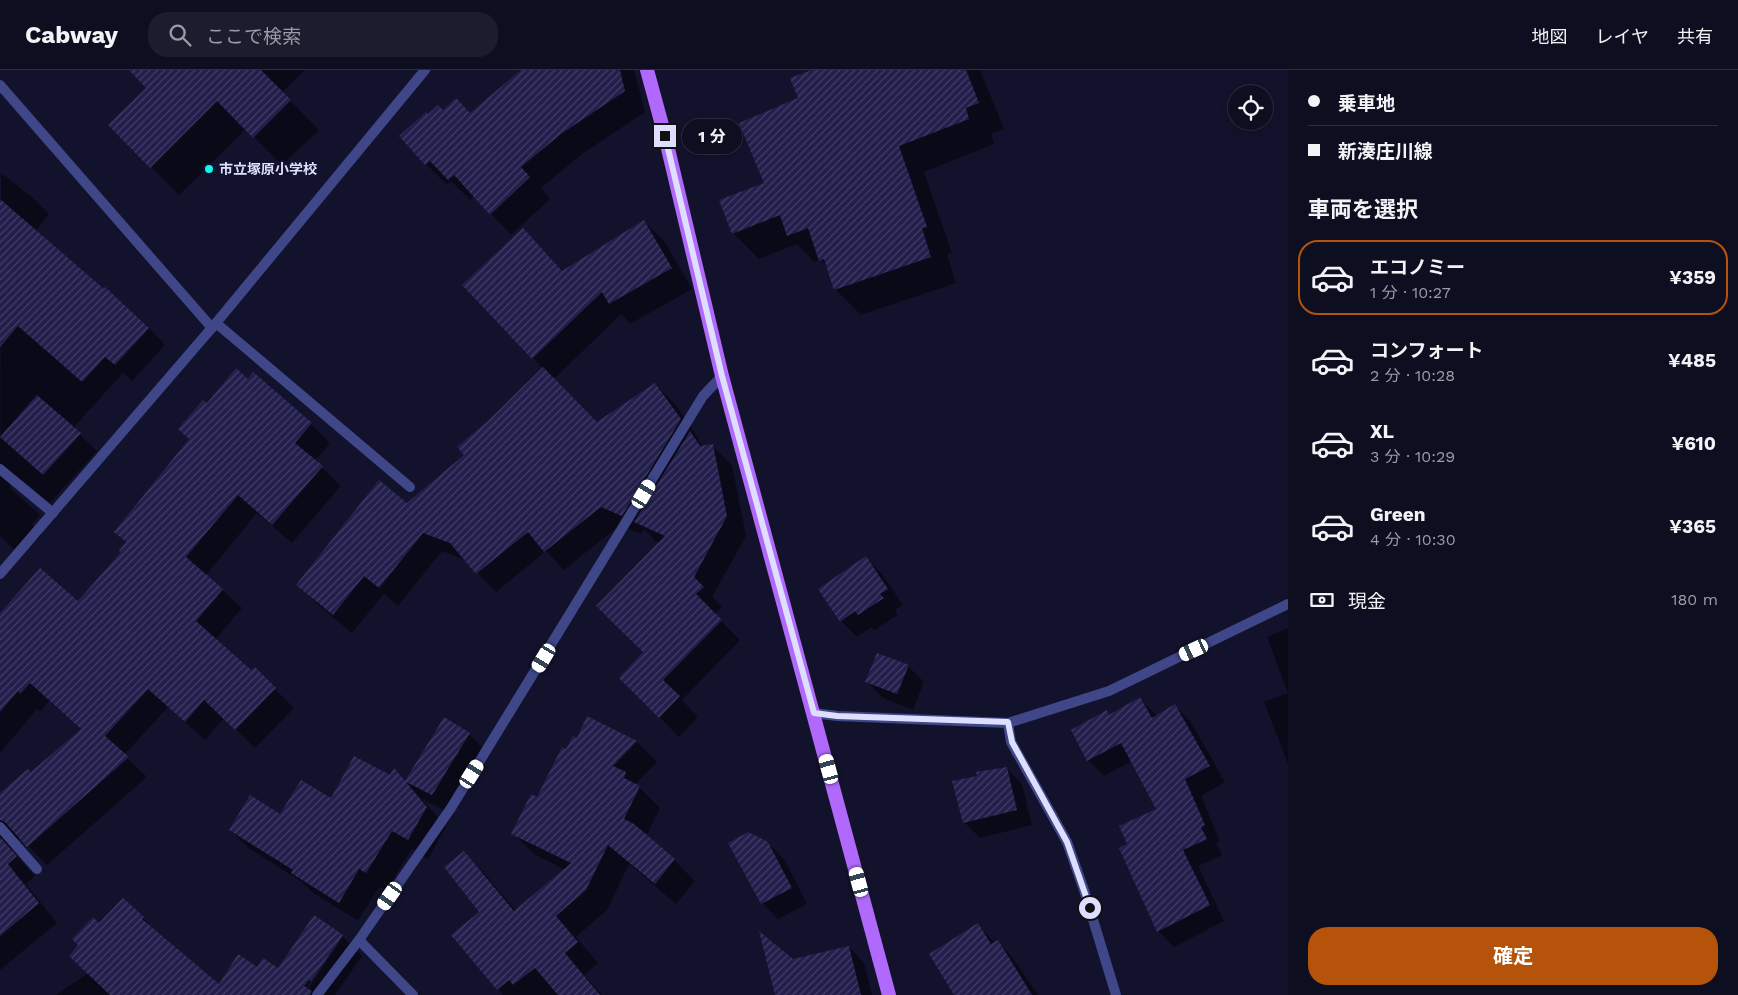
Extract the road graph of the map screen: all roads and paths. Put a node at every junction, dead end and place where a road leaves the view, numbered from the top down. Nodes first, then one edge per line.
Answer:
1 (425, 70) edge
2 (647, 70) edge
3 (0, 85) edge
4 (214, 325) junction
5 (722, 376) junction
6 (0, 469) edge
7 (410, 487) dead end
8 (53, 513) junction
9 (0, 574) edge
10 (1288, 604) edge
11 (814, 713) junction
12 (1008, 722) junction
13 (0, 827) edge
14 (37, 869) dead end
15 (358, 940) junction
16 (318, 995) edge
17 (413, 995) edge
18 (889, 995) edge
19 (1116, 995) edge

1 - 4 street
2 - 5 main road
3 - 4 street
4 - 7 street
4 - 8 street
5 - 11 main road
5 - 15 street
6 - 8 street
8 - 9 street
10 - 12 street
11 - 12 street
11 - 18 main road
12 - 19 street
13 - 14 street
15 - 16 street
15 - 17 street

